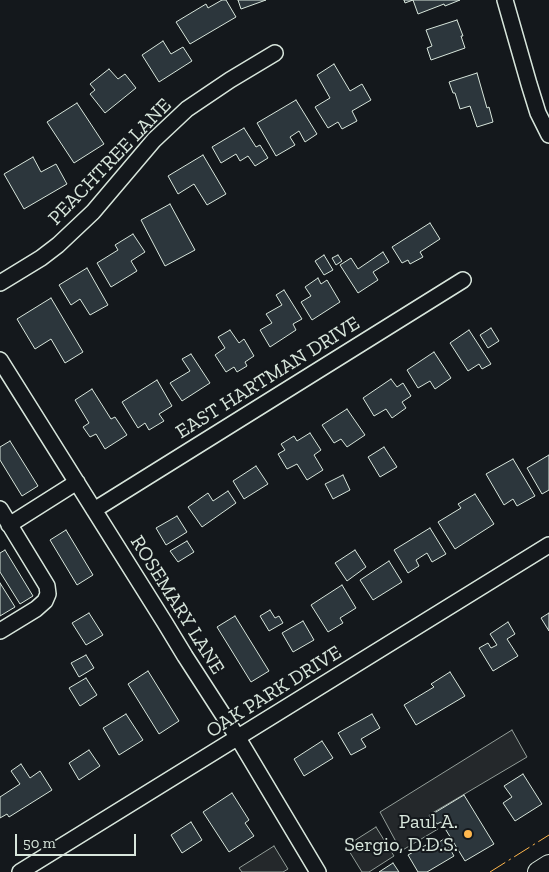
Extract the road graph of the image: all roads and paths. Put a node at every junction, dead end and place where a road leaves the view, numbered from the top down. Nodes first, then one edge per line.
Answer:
1 (505, 0) edge
2 (275, 53) dead end
3 (549, 135) edge
4 (463, 280) dead end
5 (0, 283) edge
6 (0, 360) edge
7 (77, 482) junction
8 (0, 509) edge
9 (94, 510) junction
10 (9, 524) junction
11 (549, 545) edge
12 (0, 631) edge
13 (238, 738) junction
14 (549, 865) edge
15 (20, 872) edge
16 (318, 872) edge
17 (538, 872) edge

1 - 3 street
2 - 5 street, PEACHTREE LANE
4 - 9 street, EAST HARTMAN DRIVE
6 - 7 street, ROSEMARY LANE
7 - 9 street, ROSEMARY LANE
7 - 10 street
8 - 10 street
9 - 13 street, ROSEMARY LANE
10 - 12 street
11 - 13 street, OAK PARK DRIVE
13 - 15 street, OAK PARK DRIVE
13 - 16 street, ROSEMARY LANE
14 - 17 main road

